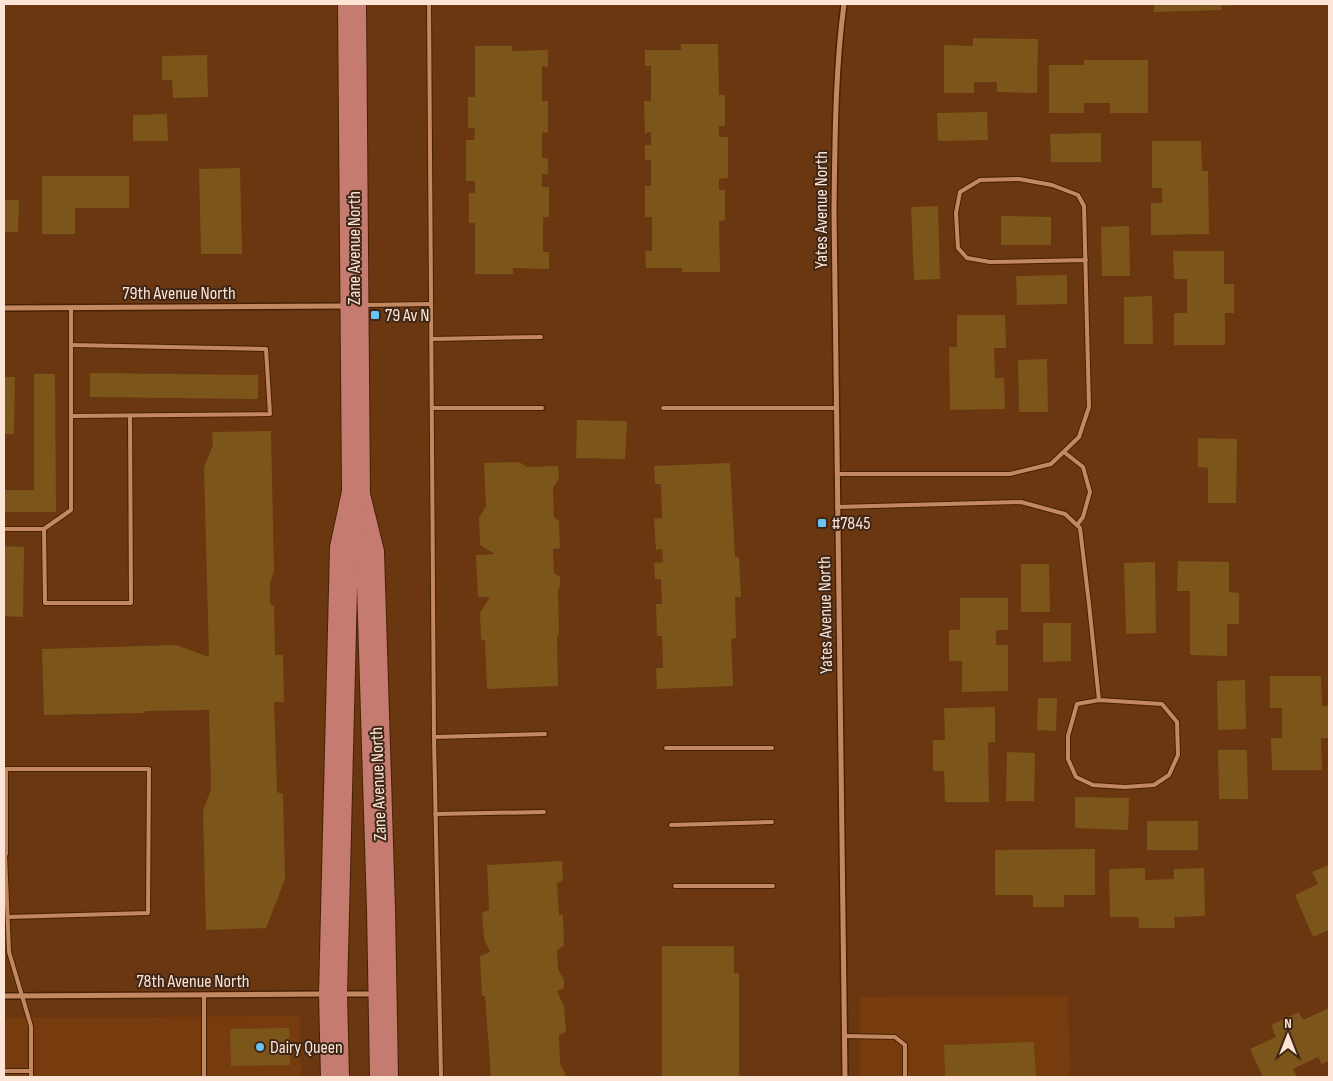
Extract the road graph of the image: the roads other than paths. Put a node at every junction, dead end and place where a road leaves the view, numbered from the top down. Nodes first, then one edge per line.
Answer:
1 (352, 4) edge
2 (429, 4) edge
3 (844, 4) edge
4 (1086, 260) junction
5 (430, 304) junction
6 (354, 306) junction
7 (4, 308) edge
8 (71, 308) junction
9 (541, 337) dead end
10 (432, 339) junction
11 (71, 345) junction
12 (433, 408) junction
13 (542, 408) dead end
14 (664, 408) dead end
15 (836, 408) junction
16 (72, 416) junction
17 (130, 416) junction
18 (1064, 452) junction
19 (837, 474) junction
20 (356, 492) junction
21 (837, 507) junction
22 (1077, 525) junction
23 (4, 529) edge
24 (44, 529) junction
25 (1098, 700) junction
26 (545, 734) dead end
27 (434, 737) junction
28 (666, 748) dead end
29 (772, 748) dead end
30 (544, 812) dead end
31 (435, 814) junction
32 (772, 822) dead end
33 (671, 825) dead end
34 (5, 853) edge
35 (675, 886) dead end
36 (773, 886) dead end
37 (8, 917) junction
38 (333, 994) junction
39 (382, 994) junction
40 (21, 995) junction
41 (204, 995) junction
42 (4, 996) edge
43 (844, 1036) junction
44 (4, 1071) edge
45 (31, 1071) junction
46 (31, 1077) edge
47 (204, 1077) edge
48 (335, 1077) edge
49 (384, 1077) edge
50 (441, 1077) edge
51 (845, 1077) edge
52 (905, 1077) edge

1 - 6 main road, Zane Avenue North
2 - 5 lane
3 - 15 street, Yates Avenue North
4 - 4 lane
4 - 18 lane
5 - 6 lane
5 - 10 lane
6 - 8 street, 79th Avenue North
6 - 20 main road, Zane Avenue North
7 - 8 street, 79th Avenue North
8 - 11 lane
9 - 10 lane
10 - 12 lane
11 - 16 lane
11 - 17 lane
12 - 13 lane
12 - 27 lane
14 - 15 lane
15 - 19 street, Yates Avenue North
16 - 17 lane
16 - 24 lane
17 - 24 lane
18 - 19 lane
18 - 22 lane
19 - 21 street, Yates Avenue North
20 - 38 main road, Zane Avenue North
20 - 39 main road, Zane Avenue North
21 - 22 lane
21 - 43 street, Yates Avenue North
22 - 25 lane
23 - 24 lane
25 - 25 lane
26 - 27 lane
27 - 31 lane
28 - 29 lane
30 - 31 lane
31 - 50 lane
32 - 33 lane
34 - 37 lane
34 - 37 lane
35 - 36 lane
37 - 40 lane
38 - 39 street, 78th Avenue North
38 - 41 street, 78th Avenue North
38 - 48 main road, Zane Avenue North
39 - 49 main road, Zane Avenue North
40 - 41 street, 78th Avenue North
40 - 42 street, 78th Avenue North
40 - 45 lane
41 - 47 lane
43 - 51 street, Yates Avenue North
43 - 52 lane
44 - 45 lane
45 - 46 lane

